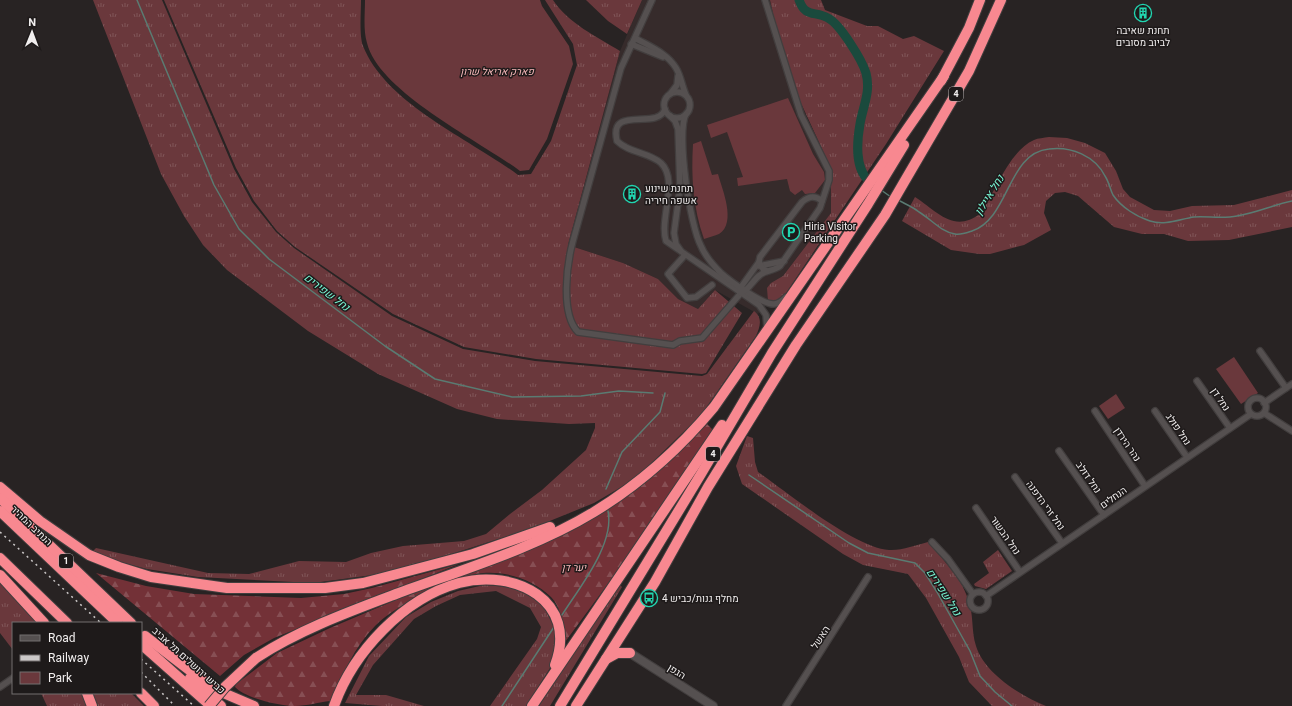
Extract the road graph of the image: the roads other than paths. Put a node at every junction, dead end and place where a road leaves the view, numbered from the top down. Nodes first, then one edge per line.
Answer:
1 (652, 0) edge
2 (765, 0) edge
3 (980, 0) edge
4 (1001, 0) edge
5 (635, 38) junction
6 (631, 44) junction
7 (674, 66) junction
8 (669, 95) junction
9 (686, 95) junction
10 (665, 109) junction
11 (686, 114) junction
12 (670, 116) junction
13 (883, 171) junction
14 (822, 201) junction
15 (684, 255) junction
16 (784, 261) junction
17 (758, 265) junction
18 (767, 271) junction
19 (804, 278) junction
20 (712, 285) dead end
21 (743, 290) junction
22 (762, 341) junction
23 (1260, 351) dead end
24 (772, 353) junction
25 (1197, 380) dead end
26 (1292, 384) edge
27 (1286, 388) junction
28 (1264, 403) junction
29 (1155, 410) dead end
30 (1095, 411) dead end
31 (1264, 413) junction
32 (1251, 414) junction
33 (1230, 428) junction
34 (1292, 431) edge
35 (1059, 450) dead end
36 (1187, 457) junction
37 (1015, 477) dead end
38 (1146, 486) junction
39 (0, 488) edge
40 (617, 497) junction
41 (0, 498) edge
42 (976, 508) dead end
43 (0, 510) edge
44 (1104, 515) junction
45 (932, 542) dead end
46 (1062, 543) junction
47 (0, 558) edge
48 (1020, 572) junction
49 (0, 575) edge
50 (868, 577) dead end
51 (973, 594) junction
52 (986, 596) junction
53 (43, 622) edge
54 (66, 622) edge
55 (117, 622) edge
56 (130, 622) edge
57 (623, 631) junction
58 (142, 638) edge
59 (630, 653) junction
60 (606, 659) junction
61 (12, 679) edge
62 (546, 685) junction
63 (0, 686) edge
64 (86, 694) edge
65 (142, 694) edge
66 (92, 706) edge
67 (154, 706) edge
68 (210, 706) edge
69 (221, 706) edge
70 (254, 706) edge
71 (334, 706) edge
72 (532, 706) edge
73 (560, 706) edge
74 (576, 706) edge
75 (713, 706) edge
76 (786, 706) edge

1 - 5 street
2 - 14 street
3 - 13 highway, 4
4 - 57 highway, 4
5 - 6 street
5 - 7 street
6 - 7 street
6 - 21 street
7 - 8 street
7 - 9 street
8 - 9 street
8 - 10 street
9 - 11 street
10 - 12 street
10 - 15 street
11 - 12 street
11 - 21 street
12 - 15 street
13 - 19 highway
13 - 24 highway, 4
14 - 16 street
14 - 17 street
15 - 20 street
15 - 21 street
16 - 17 street
16 - 18 street
17 - 18 street
17 - 21 street
18 - 21 street
19 - 21 street
19 - 22 highway
21 - 22 street
22 - 40 highway
23 - 27 street
24 - 62 highway
24 - 73 highway, 4
25 - 33 street, נחל דן
26 - 27 street
27 - 28 street
28 - 31 street
28 - 32 street
29 - 36 street, נחל פולג
30 - 38 street, נהר הירדן
31 - 32 street
31 - 34 street
32 - 33 street, הנחלים
33 - 36 street, הנחלים
35 - 44 street, נחל דולב
36 - 38 street, הנחלים
37 - 46 street, נחל זרי הדפנה
38 - 44 street, הנחלים
39 - 40 highway
40 - 68 highway, bridge
41 - 56 highway, 1
42 - 48 street, נחל הבשור
43 - 55 highway, הנתיב המהיר / 1
44 - 46 street, הנחלים
45 - 51 street
46 - 48 street, הנחלים
47 - 54 highway
48 - 52 street, הנחלים
49 - 53 highway
50 - 76 street, האשל
51 - 52 street
51 - 52 street
57 - 59 highway
57 - 60 highway, 4
58 - 68 highway
58 - 69 highway, כביש ירושלים תל אביב
58 - 70 highway
59 - 60 highway
59 - 75 street, הגפן
60 - 74 highway, 4
61 - 63 street
62 - 71 highway
62 - 72 highway
64 - 66 highway
65 - 67 highway

